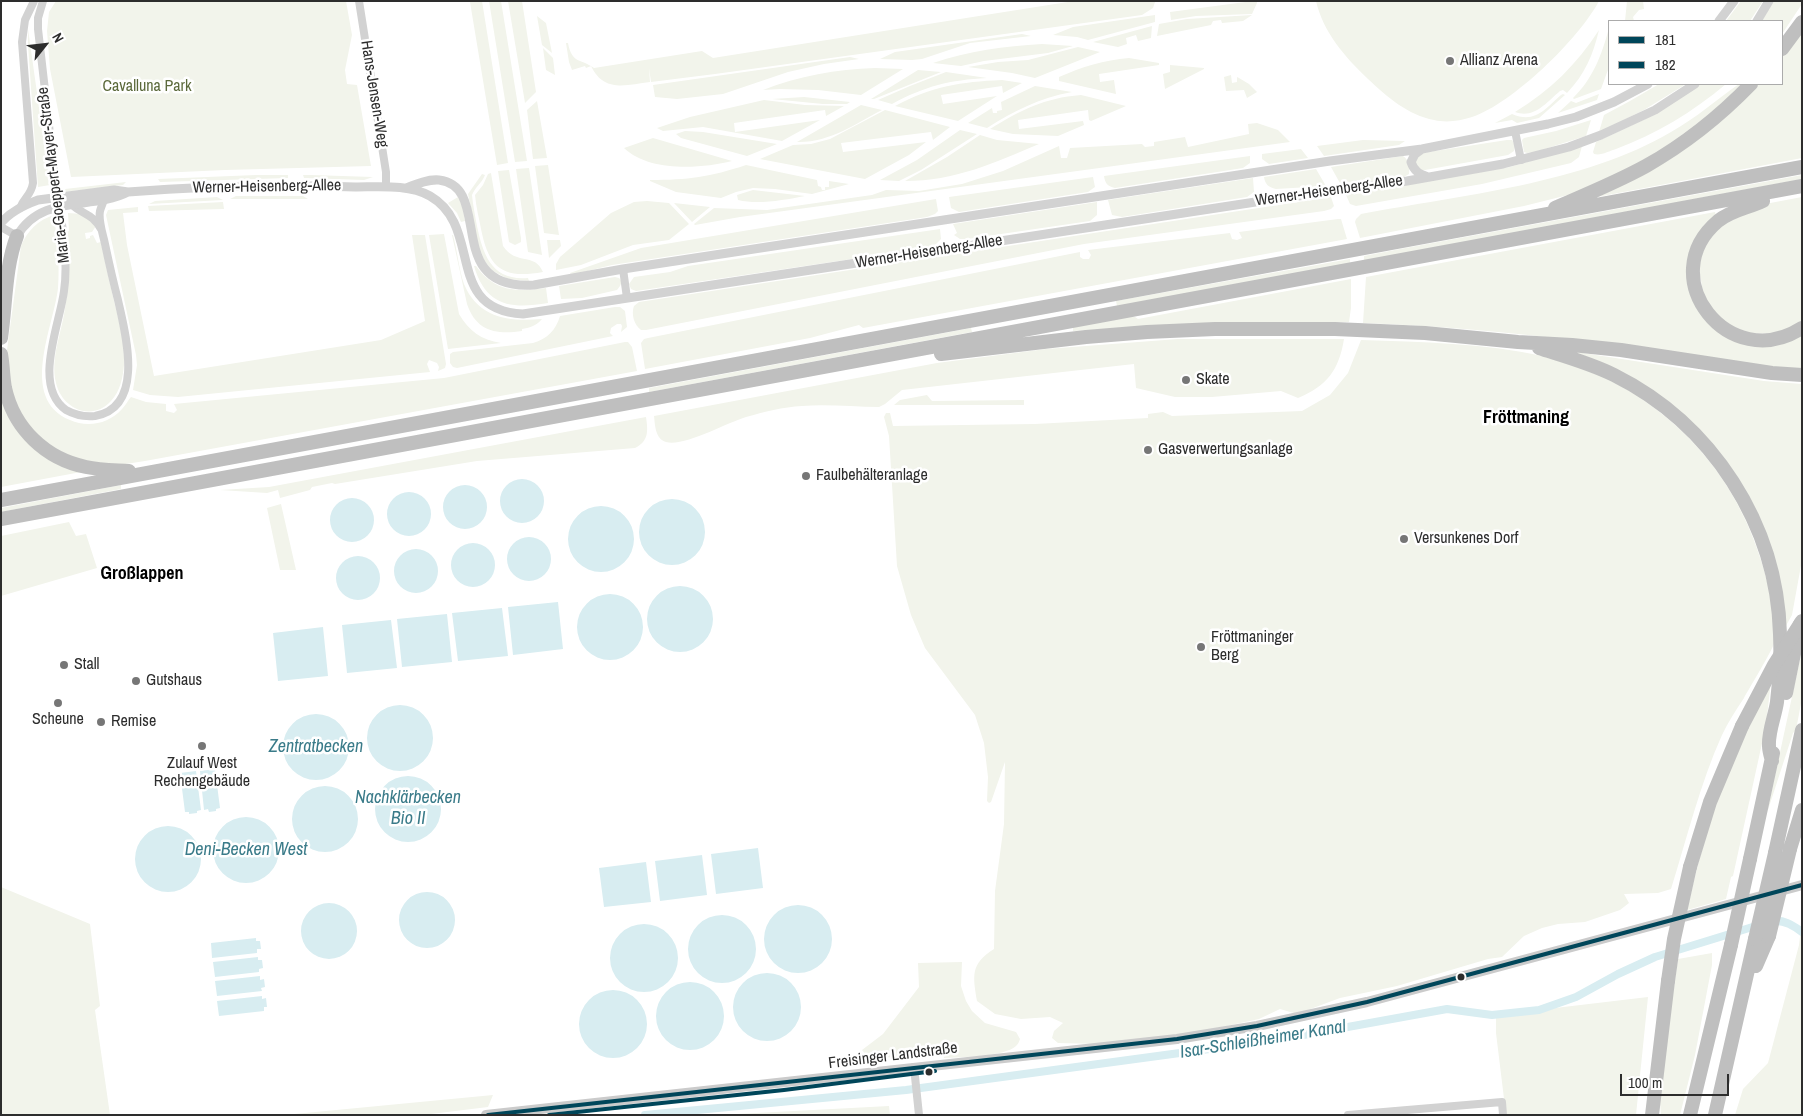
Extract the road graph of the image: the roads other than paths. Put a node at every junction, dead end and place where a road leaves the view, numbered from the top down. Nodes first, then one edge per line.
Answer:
1 (34, 1) edge
2 (43, 1) edge
3 (359, 1) edge
4 (1734, 1) edge
5 (1769, 1) edge
6 (1720, 20) edge
7 (1758, 20) edge
8 (1802, 22) edge
9 (1783, 48) edge
10 (1646, 85) edge
11 (1694, 85) edge
12 (1750, 85) edge
13 (1515, 131) junction
14 (1422, 149) junction
15 (1521, 160) junction
16 (1802, 167) edge
17 (1428, 177) junction
18 (1798, 187) edge
19 (386, 188) junction
20 (406, 188) junction
21 (128, 192) junction
22 (104, 200) junction
23 (71, 204) junction
24 (20, 208) junction
25 (1530, 218) junction
26 (1, 223) edge
27 (1, 228) edge
28 (102, 230) junction
29 (17, 236) junction
30 (623, 269) junction
31 (627, 298) junction
32 (1802, 328) edge
33 (1, 338) edge
34 (1518, 342) junction
35 (1, 354) edge
36 (860, 360) junction
37 (1802, 375) edge
38 (149, 472) junction
39 (1, 500) edge
40 (1, 519) edge
41 (1802, 616) edge
42 (1802, 621) edge
43 (1802, 730) edge
44 (1772, 761) junction
45 (1802, 810) edge
46 (1802, 885) edge
47 (1762, 937) junction
48 (914, 1067) junction
49 (486, 1115) edge
50 (919, 1115) edge
51 (1348, 1115) edge
52 (1503, 1115) edge
53 (1652, 1115) edge
54 (1690, 1115) edge
55 (1715, 1115) edge

1 - 24 street, Maria-Goeppert-Mayer-Straße
2 - 28 street, Maria-Goeppert-Mayer-Straße, bridge
3 - 19 street, Hans-Jensen-Weg
4 - 6 street
5 - 7 street
8 - 9 highway
10 - 13 street, Werner-Heisenberg-Allee
11 - 15 street, Werner-Heisenberg-Allee
12 - 25 highway
13 - 14 street, Werner-Heisenberg-Allee
13 - 15 street
14 - 17 street
14 - 30 street, Werner-Heisenberg-Allee
15 - 17 street, Werner-Heisenberg-Allee
16 - 25 highway
17 - 31 street, Werner-Heisenberg-Allee
18 - 32 highway
18 - 36 highway
19 - 20 street, Werner-Heisenberg-Allee
19 - 21 street, Werner-Heisenberg-Allee
20 - 30 street, Werner-Heisenberg-Allee
20 - 31 street, Werner-Heisenberg-Allee
21 - 22 street, Werner-Heisenberg-Allee
21 - 24 street, Werner-Heisenberg-Allee
22 - 23 street, Werner-Heisenberg-Allee
22 - 28 street, Maria-Goeppert-Mayer-Straße
23 - 28 street, Maria-Goeppert-Mayer-Straße
23 - 29 street, Werner-Heisenberg-Allee
24 - 26 street, Werner-Heisenberg-Allee
25 - 38 highway
27 - 29 street
29 - 33 highway
30 - 31 street
34 - 36 highway
34 - 37 highway
34 - 44 highway
35 - 38 highway
36 - 40 highway
38 - 39 highway
41 - 44 highway
42 - 53 highway, bridge
43 - 47 highway, bridge
44 - 54 highway, bridge
45 - 47 highway, bridge
46 - 48 main road, Freisinger Landstraße
47 - 55 highway
48 - 49 main road, Freisinger Landstraße
48 - 50 street
51 - 52 street

